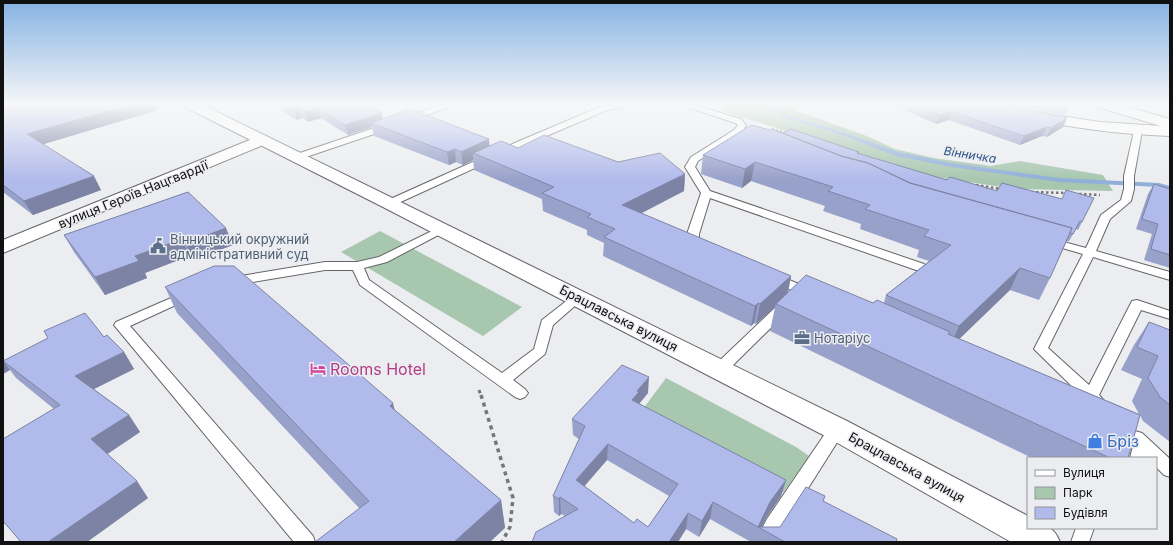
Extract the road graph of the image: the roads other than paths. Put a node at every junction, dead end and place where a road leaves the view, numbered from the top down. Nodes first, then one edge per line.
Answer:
1 (241, 129) edge
2 (378, 129) edge
3 (555, 129) edge
4 (740, 129) edge
5 (1125, 129) edge
6 (1138, 131) junction
7 (1170, 131) edge
8 (737, 132) junction
9 (262, 140) junction
10 (764, 140) edge
11 (297, 157) junction
12 (706, 193) junction
13 (390, 203) junction
14 (442, 229) junction
15 (1036, 238) edge
16 (3, 247) edge
17 (711, 252) edge
18 (1089, 253) junction
19 (357, 266) junction
20 (920, 267) edge
21 (760, 272) edge
22 (1170, 276) edge
23 (224, 283) edge
24 (201, 289) edge
25 (802, 290) junction
26 (578, 298) junction
27 (824, 300) edge
28 (1170, 315) edge
29 (720, 369) junction
30 (503, 380) junction
31 (520, 393) dead end
32 (1091, 396) junction
33 (837, 429) junction
34 (1140, 451) edge
35 (1149, 457) edge
36 (1157, 462) edge
37 (1170, 470) edge
38 (1085, 529) edge
39 (306, 542) edge
40 (764, 542) edge
41 (1043, 542) edge
42 (1080, 542) edge

1 - 9 main road, Брацлавська вулиця
2 - 11 lane
3 - 13 lane
4 - 8 lane
5 - 6 main road
6 - 7 main road
6 - 18 lane
8 - 10 lane
8 - 12 lane
9 - 11 main road, Брацлавська вулиця
9 - 16 main road, вулиця Героїв Нацгвардії
11 - 13 main road, Брацлавська вулиця
12 - 17 lane
12 - 20 lane
13 - 14 main road, Брацлавська вулиця
14 - 19 lane
14 - 26 main road, Брацлавська вулиця
15 - 18 lane
18 - 22 lane
18 - 32 lane
19 - 23 lane
19 - 30 lane
21 - 25 lane
24 - 39 lane
25 - 27 lane
25 - 29 lane
26 - 29 main road, Брацлавська вулиця
26 - 30 lane
28 - 32 lane
29 - 33 main road, Брацлавська вулиця
30 - 31 lane
32 - 34 lane
33 - 40 lane
33 - 41 main road, Брацлавська вулиця
34 - 35 lane
36 - 37 lane
38 - 42 lane

